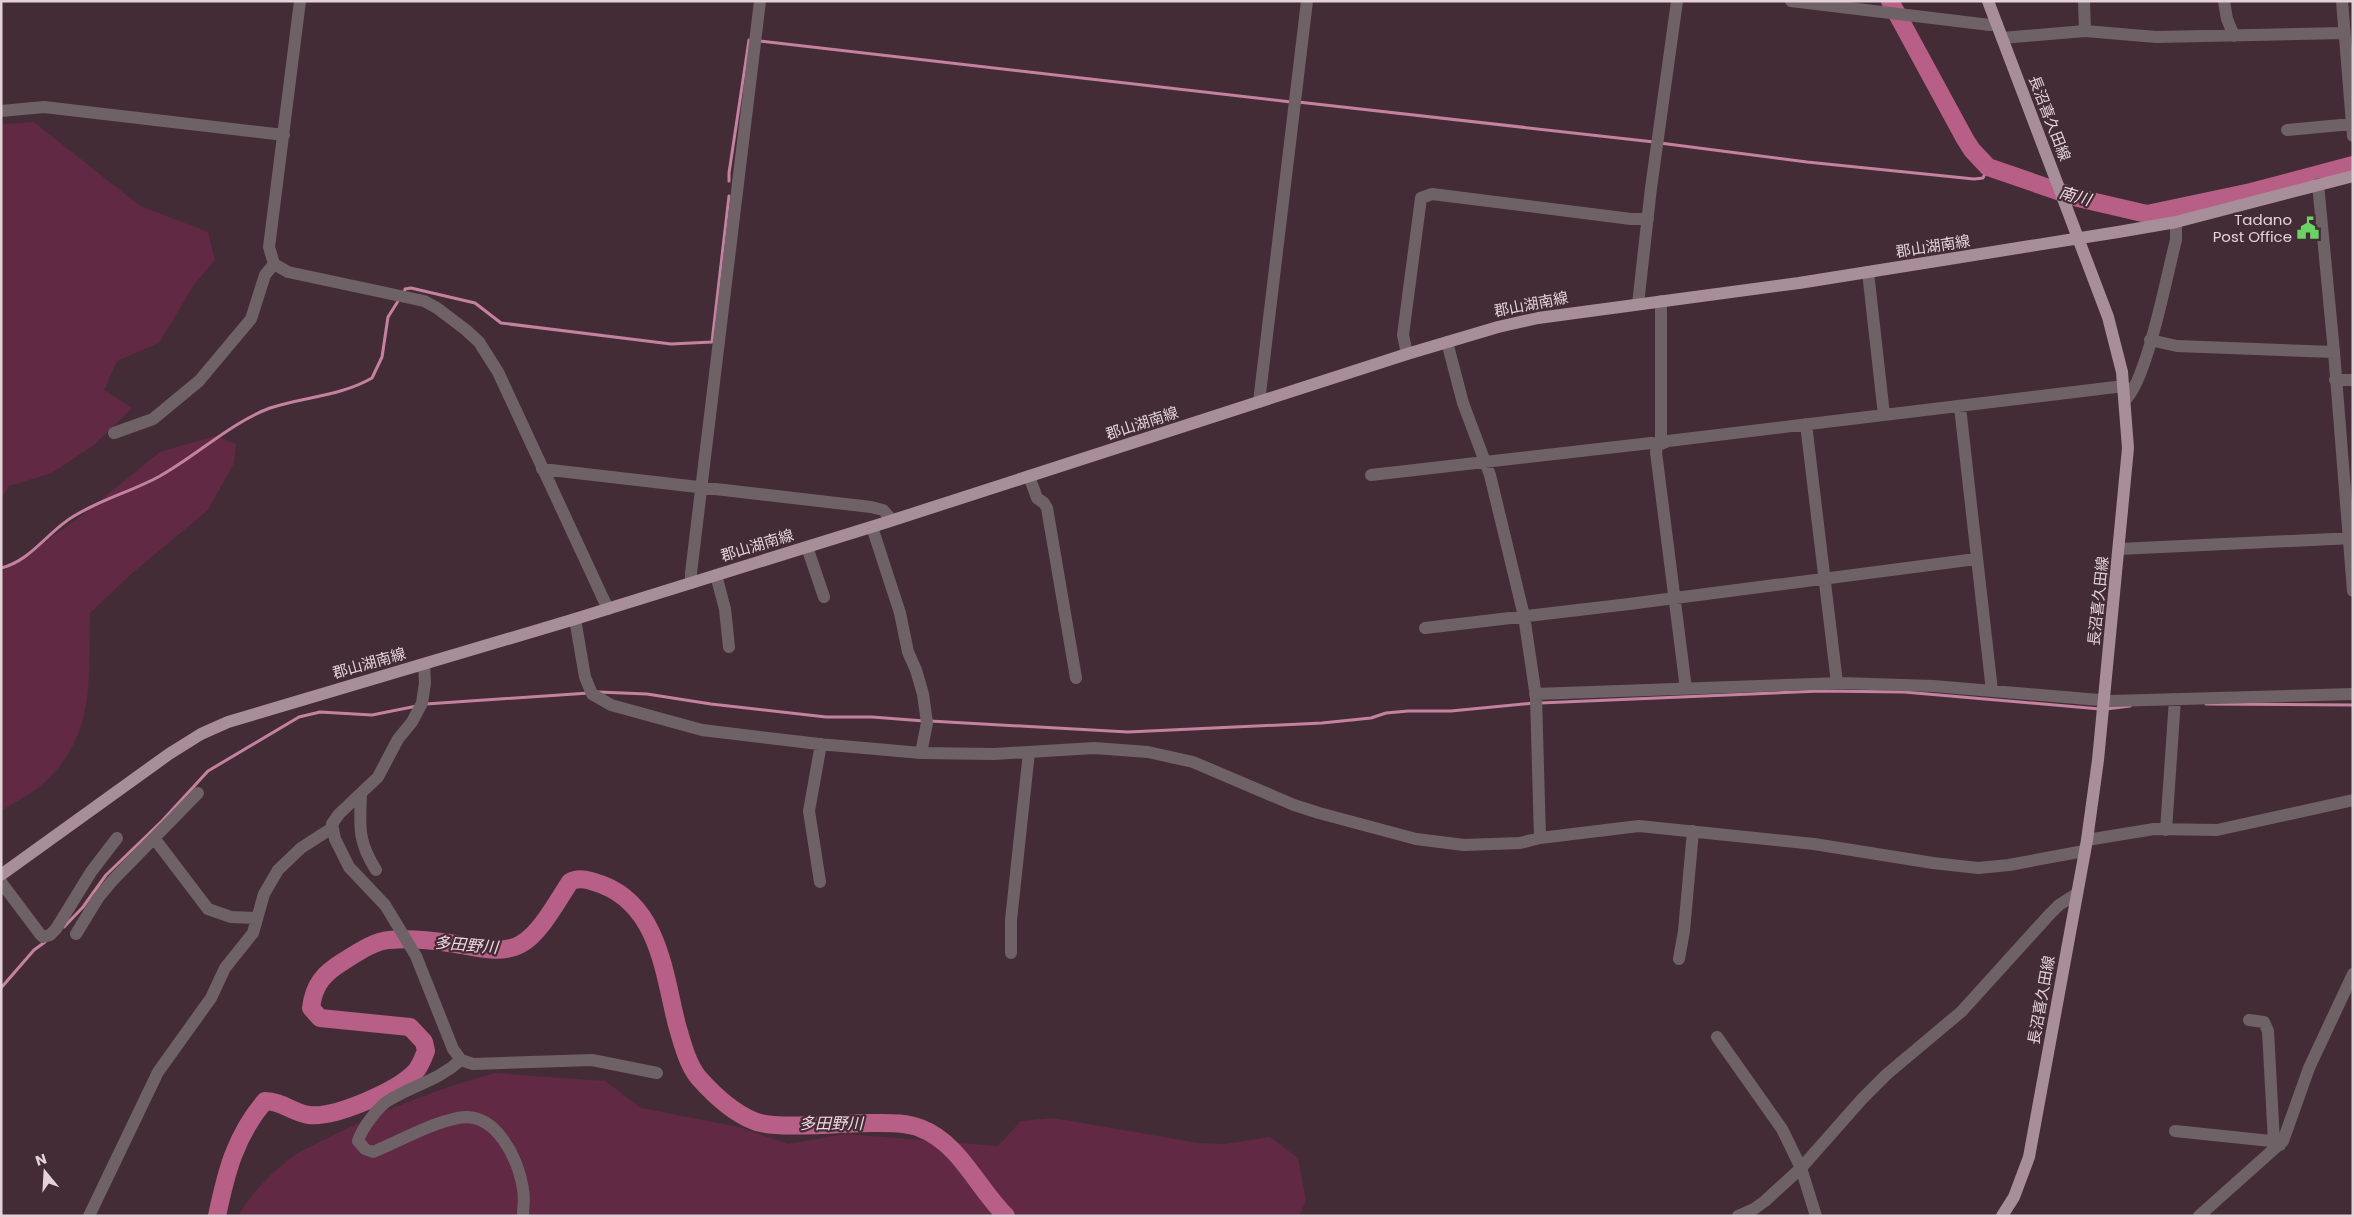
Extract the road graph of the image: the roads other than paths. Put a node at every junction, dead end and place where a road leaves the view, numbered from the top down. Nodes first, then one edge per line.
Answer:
1 (300, 1) edge
2 (760, 1) edge
3 (1307, 1) edge
4 (1677, 1) edge
5 (1791, 1) edge
6 (1988, 1) edge
7 (2084, 1) edge
8 (2224, 1) edge
9 (2342, 1) edge
10 (1997, 24) junction
11 (2085, 31) junction
12 (2234, 36) junction
13 (2347, 36) edge
14 (2002, 38) junction
15 (1, 111) edge
16 (2352, 125) edge
17 (2288, 130) dead end
18 (284, 136) junction
19 (2353, 176) edge
20 (2318, 184) junction
21 (1648, 219) junction
22 (2176, 222) junction
23 (2076, 233) junction
24 (274, 264) junction
25 (1868, 272) junction
26 (1661, 301) junction
27 (1638, 304) junction
28 (2150, 340) junction
29 (1447, 342) junction
30 (2334, 352) junction
31 (1406, 354) junction
32 (2335, 380) junction
33 (2353, 380) edge
34 (2124, 386) junction
35 (2125, 400) junction
36 (1259, 402) junction
37 (1960, 407) junction
38 (1884, 415) junction
39 (1806, 424) junction
40 (114, 433) dead end
41 (1661, 444) junction
42 (1486, 462) junction
43 (542, 469) junction
44 (1029, 476) junction
45 (1371, 476) dead end
46 (702, 486) junction
47 (892, 520) junction
48 (872, 527) junction
49 (2351, 538) edge
50 (807, 547) junction
51 (2119, 549) junction
52 (1976, 559) junction
53 (716, 575) junction
54 (1823, 578) junction
55 (691, 583) junction
56 (2353, 592) edge
57 (824, 597) dead end
58 (1676, 598) junction
59 (608, 609) junction
60 (1524, 616) junction
61 (574, 619) junction
62 (1425, 628) dead end
63 (729, 647) dead end
64 (424, 664) junction
65 (1076, 678) dead end
66 (1837, 683) junction
67 (1686, 688) junction
68 (1992, 691) junction
69 (1536, 694) junction
70 (2353, 694) edge
71 (2175, 699) junction
72 (2104, 700) junction
73 (821, 744) junction
74 (921, 752) junction
75 (1029, 752) junction
76 (198, 793) dead end
77 (361, 793) junction
78 (2353, 800) edge
79 (332, 828) junction
80 (2166, 830) junction
81 (1693, 831) junction
82 (117, 838) dead end
83 (154, 838) junction
84 (1540, 838) junction
85 (2086, 846) junction
86 (376, 870) dead end
87 (1, 875) edge
88 (1, 882) edge
89 (820, 882) dead end
90 (2076, 894) junction
91 (257, 918) junction
92 (76, 934) dead end
93 (1011, 953) dead end
94 (1679, 959) dead end
95 (2353, 974) edge
96 (2249, 1020) dead end
97 (1717, 1037) dead end
98 (462, 1060) junction
99 (657, 1073) dead end
100 (2175, 1131) dead end
101 (2277, 1143) junction
102 (1801, 1168) junction
103 (89, 1216) edge
104 (523, 1216) edge
105 (1738, 1216) edge
106 (1816, 1216) edge
107 (2002, 1216) edge
108 (2199, 1216) edge

1 - 18 street
2 - 46 street
3 - 36 street
4 - 21 street
5 - 10 street
6 - 10 main road, 長沼喜久田線
7 - 11 street
8 - 12 street
9 - 13 street
10 - 14 main road, 長沼喜久田線
11 - 12 street
11 - 14 street
12 - 13 street
13 - 16 street
14 - 23 main road, 長沼喜久田線
15 - 18 street
16 - 17 street
18 - 24 street
19 - 20 main road, 郡山湖南線
20 - 22 main road, 郡山湖南線
20 - 30 street
21 - 27 street
21 - 31 street
22 - 23 main road, 郡山湖南線
22 - 28 street
23 - 25 main road, 郡山湖南線
23 - 34 main road, 長沼喜久田線
24 - 40 street
24 - 43 street
25 - 26 main road, 郡山湖南線
25 - 38 street
26 - 27 main road, 郡山湖南線
26 - 41 street
27 - 29 main road, 郡山湖南線
28 - 30 street
28 - 35 street
29 - 31 main road, 郡山湖南線
29 - 42 street
30 - 32 street
31 - 36 main road, 郡山湖南線
32 - 33 street
32 - 49 street
34 - 35 main road, 長沼喜久田線
34 - 37 street
35 - 51 main road, 長沼喜久田線
36 - 44 main road, 郡山湖南線
37 - 38 street
37 - 52 street
38 - 39 street
39 - 41 street
39 - 54 street
41 - 42 street
41 - 58 street
42 - 45 street
42 - 60 street
43 - 46 street
43 - 59 street
44 - 47 main road, 郡山湖南線
44 - 65 street
46 - 47 street
46 - 55 street
47 - 48 main road, 郡山湖南線
48 - 50 main road, 郡山湖南線
48 - 74 street
49 - 51 street
49 - 56 street
50 - 53 main road, 郡山湖南線
50 - 57 street
51 - 72 main road, 長沼喜久田線
52 - 54 street
52 - 68 street
53 - 55 main road, 郡山湖南線
53 - 63 street
54 - 58 street
54 - 66 street
55 - 59 main road, 郡山湖南線
58 - 60 street
58 - 67 street
59 - 61 main road, 郡山湖南線
60 - 62 street
60 - 69 street
61 - 64 main road, 郡山湖南線
61 - 73 street
64 - 77 street
64 - 87 main road, 郡山湖南線
66 - 67 street
66 - 68 street
67 - 69 street
68 - 72 street
69 - 84 street
70 - 71 street
71 - 72 street
71 - 80 street
72 - 85 main road, 長沼喜久田線
73 - 74 street
73 - 89 street
74 - 75 street
75 - 84 street
75 - 93 street
76 - 83 street
77 - 79 street
77 - 86 street
78 - 80 street
79 - 91 street
79 - 98 street
80 - 85 street
81 - 84 street
81 - 85 street
81 - 94 street
82 - 88 street
83 - 91 street
83 - 92 street
85 - 90 main road, 長沼喜久田線
90 - 102 street
90 - 107 main road, 長沼喜久田線
91 - 103 street
95 - 101 street
96 - 101 street
97 - 102 street
98 - 99 street
98 - 104 street
100 - 101 street
101 - 108 street
102 - 105 street
102 - 106 street

